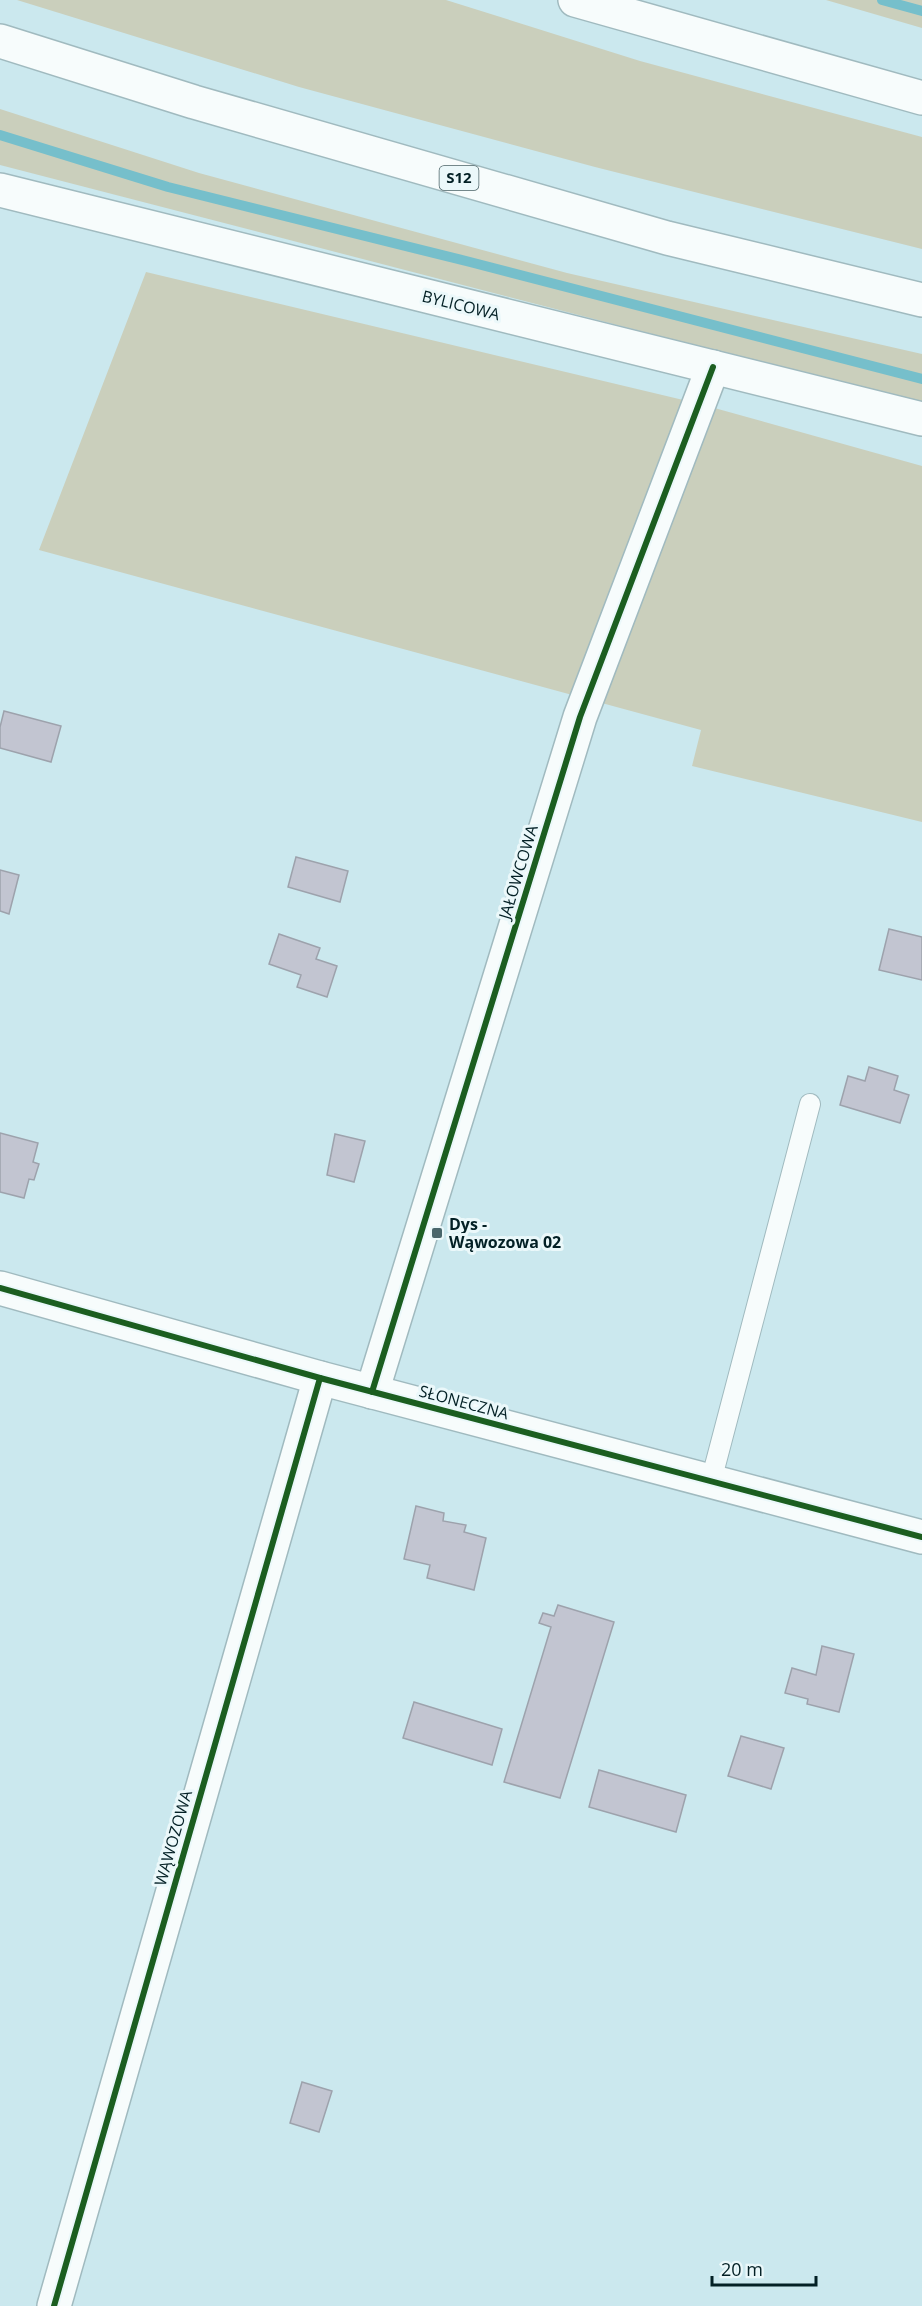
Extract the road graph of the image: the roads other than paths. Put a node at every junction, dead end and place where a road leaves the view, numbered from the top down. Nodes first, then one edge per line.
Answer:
1 (575, 0) edge
2 (0, 41) edge
3 (922, 98) edge
4 (0, 190) edge
5 (922, 300) edge
6 (712, 367) junction
7 (922, 419) edge
8 (810, 1104) dead end
9 (0, 1288) edge
10 (320, 1378) junction
11 (372, 1392) junction
12 (711, 1481) junction
13 (922, 1537) edge
14 (54, 2306) edge

1 - 3 main road
2 - 5 main road, S12
4 - 6 main road, BYLICOWA
6 - 7 main road, BYLICOWA
6 - 11 main road, JAŁOWCOWA
8 - 12 lane
9 - 10 main road, SŁONECZNA
10 - 11 main road, SŁONECZNA
10 - 14 main road, WĄWOZOWA
11 - 12 main road, SŁONECZNA
12 - 13 main road, SŁONECZNA

